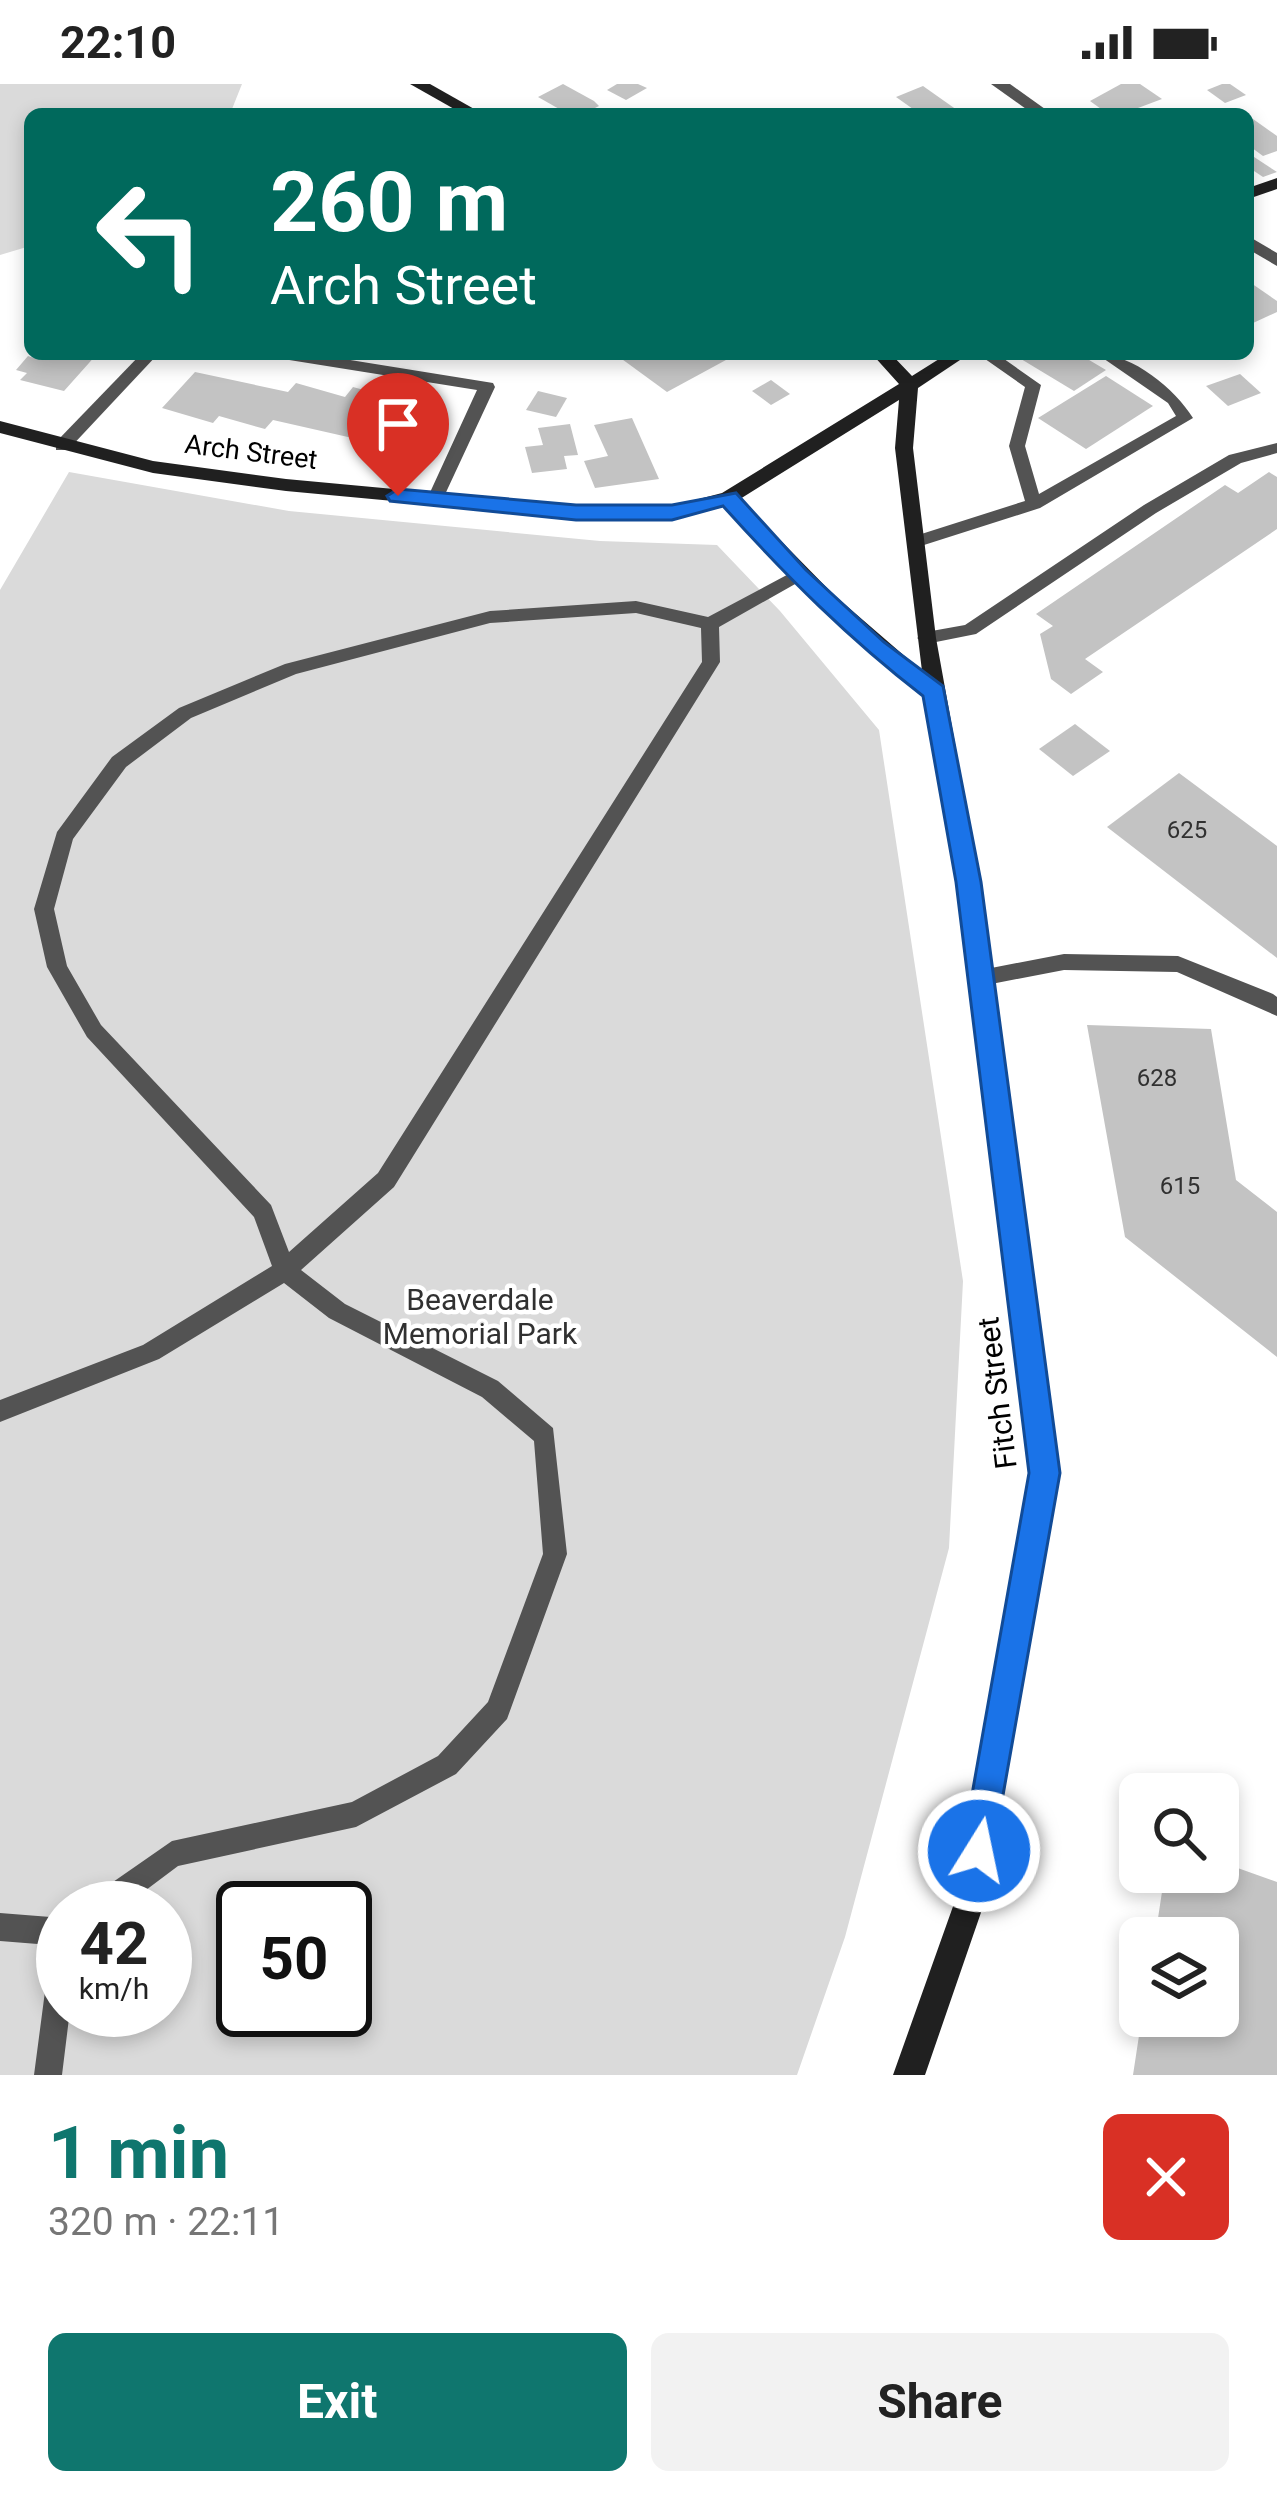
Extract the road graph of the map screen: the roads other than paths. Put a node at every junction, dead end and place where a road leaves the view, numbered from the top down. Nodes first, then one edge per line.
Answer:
1 (418, 84) edge
2 (999, 84) edge
3 (464, 108) edge
4 (1035, 108) edge
5 (144, 360) edge
6 (320, 360) edge
7 (887, 360) edge
8 (950, 360) edge
9 (998, 360) edge
10 (1114, 360) edge
11 (909, 384) junction
12 (0, 427) edge
13 (62, 446) junction
14 (1277, 448) edge
15 (728, 498) junction
16 (435, 500) junction
17 (1034, 504) junction
18 (918, 541) junction
19 (798, 575) junction
20 (710, 625) junction
21 (926, 638) junction
22 (934, 692) junction
23 (981, 978) junction
24 (1277, 1008) edge
25 (285, 1270) junction
26 (0, 1411) edge
27 (136, 1881) edge
28 (0, 1927) edge
29 (36, 1930) edge
30 (53, 2037) edge
31 (48, 2075) edge
32 (909, 2075) edge

1 - 3 main road
2 - 4 street
5 - 13 lane
6 - 16 lane
7 - 11 main road
8 - 11 main road, Arch Street
9 - 17 lane
10 - 17 lane
11 - 15 main road, Arch Street
11 - 18 main road, Fitch Street
12 - 13 main road, Arch Street
13 - 16 main road, Arch Street
14 - 21 lane
15 - 16 main road, Arch Street
15 - 19 main road
17 - 18 lane
18 - 21 main road, Fitch Street
19 - 20 lane
19 - 22 main road
20 - 25 lane
20 - 25 lane
21 - 22 main road, Fitch Street
22 - 23 main road, Fitch Street
23 - 24 lane
23 - 32 main road, Fitch Street
25 - 26 lane
25 - 27 lane
28 - 29 lane
30 - 31 lane

